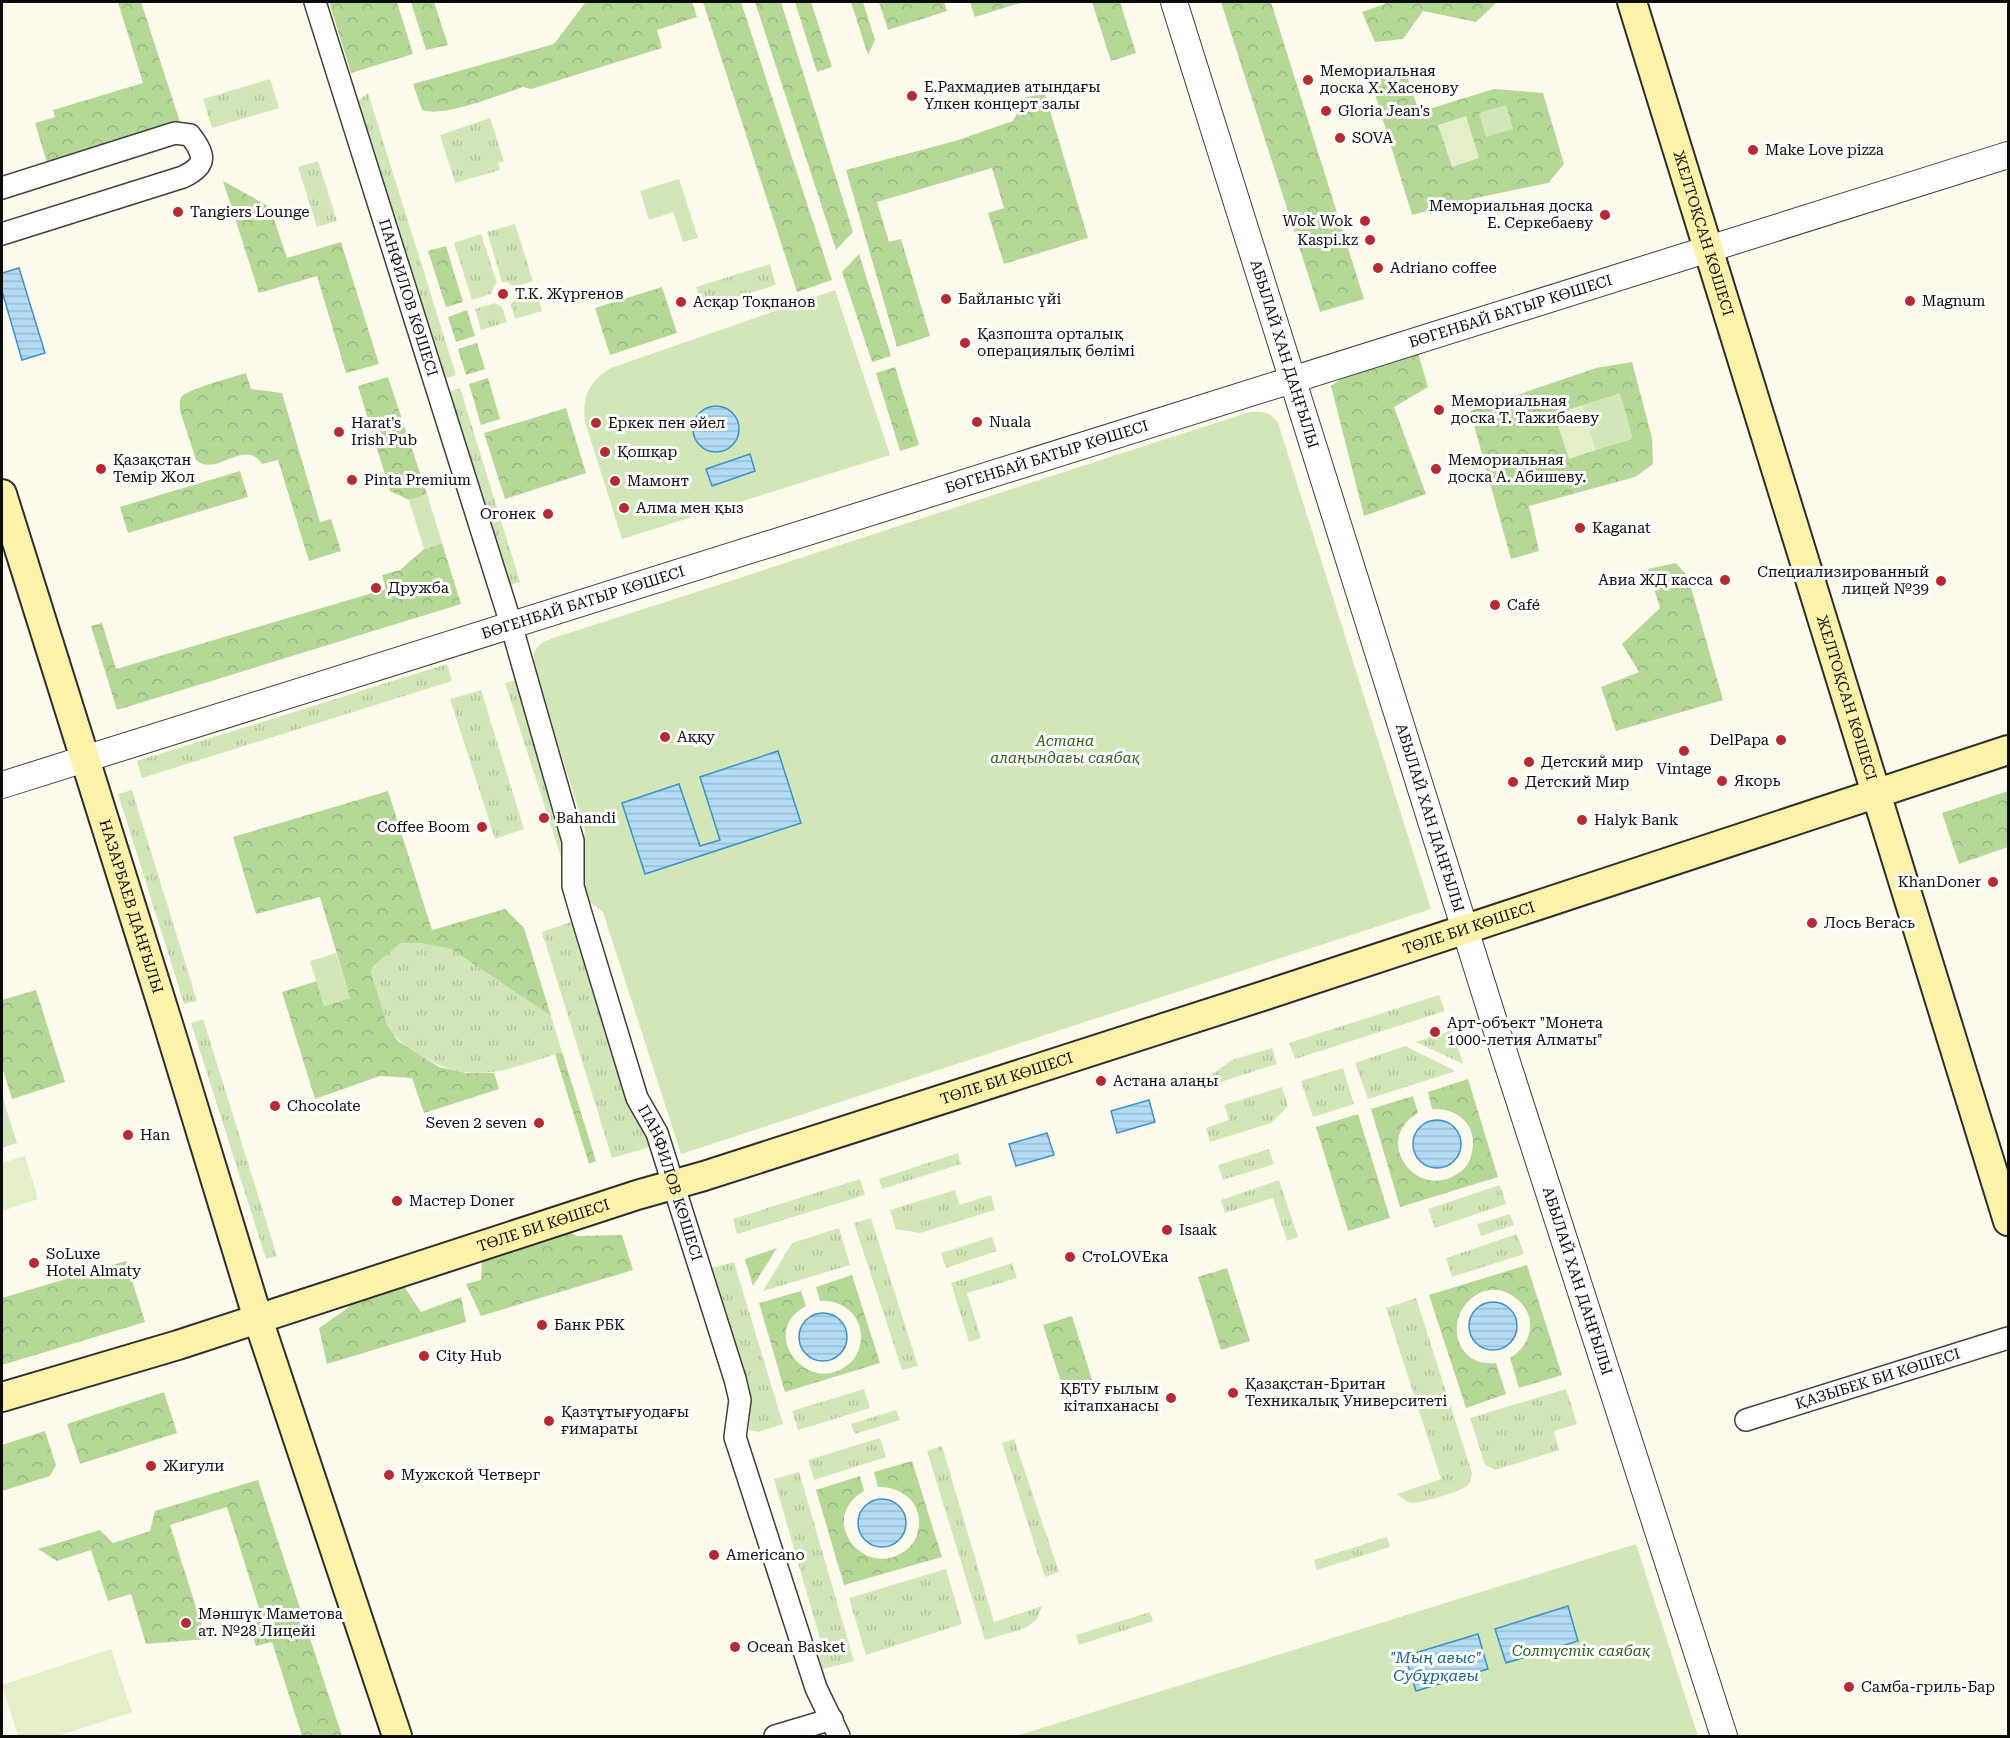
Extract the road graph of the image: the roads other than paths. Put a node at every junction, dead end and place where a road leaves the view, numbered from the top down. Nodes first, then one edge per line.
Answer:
1 (315, 2) edge
2 (1174, 2) edge
3 (1632, 2) edge
4 (2008, 155) edge
5 (2, 188) edge
6 (2, 234) edge
7 (1708, 249) junction
8 (1292, 380) junction
9 (2, 494) edge
10 (511, 624) junction
11 (2008, 750) edge
12 (84, 758) junction
13 (2, 785) edge
14 (1877, 794) junction
15 (1466, 929) junction
16 (672, 1185) junction
17 (2008, 1221) edge
18 (258, 1319) junction
19 (2008, 1338) edge
20 (2, 1398) edge
21 (1746, 1420) dead end
22 (836, 1728) edge
23 (397, 1737) edge
24 (775, 1737) edge
25 (1724, 1737) edge

1 - 10 street, ПАНФИЛОВ КӨШЕСІ
2 - 8 street, АБЫЛАЙ ХАН ДАҢҒЫЛЫ
3 - 7 main road, ЖЕЛТОҚСАН КӨШЕСІ
4 - 7 street, БӨГЕНБАЙ БАТЫР КӨШЕСІ
5 - 6 street
7 - 8 street, БӨГЕНБАЙ БАТЫР КӨШЕСІ
7 - 14 main road, ЖЕЛТОҚСАН КӨШЕСІ
8 - 10 street, БӨГЕНБАЙ БАТЫР КӨШЕСІ
8 - 15 street, АБЫЛАЙ ХАН ДАҢҒЫЛЫ
9 - 12 main road, НАЗАРБАЕВ ДАҢҒЫЛЫ
10 - 12 street, БӨГЕНБАЙ БАТЫР КӨШЕСІ
10 - 16 street, ПАНФИЛОВ КӨШЕСІ
11 - 14 main road, ТӨЛЕ БИ КӨШЕСІ
12 - 13 street
12 - 18 main road, НАЗАРБАЕВ ДАҢҒЫЛЫ
14 - 15 main road, ТӨЛЕ БИ КӨШЕСІ
14 - 17 main road, ЖЕЛТОҚСАН КӨШЕСІ
15 - 16 main road, ТӨЛЕ БИ КӨШЕСІ
15 - 25 street, АБЫЛАЙ ХАН ДАҢҒЫЛЫ
16 - 18 main road, ТӨЛЕ БИ КӨШЕСІ
16 - 22 street, ПАНФИЛОВ КӨШЕСІ
18 - 20 main road, ТӨЛЕ БИ КӨШЕСІ
18 - 23 main road, НАЗАРБАЕВ ДАҢҒЫЛЫ
19 - 21 street, ҚАЗЫБЕК БИ КӨШЕСІ
22 - 24 street

